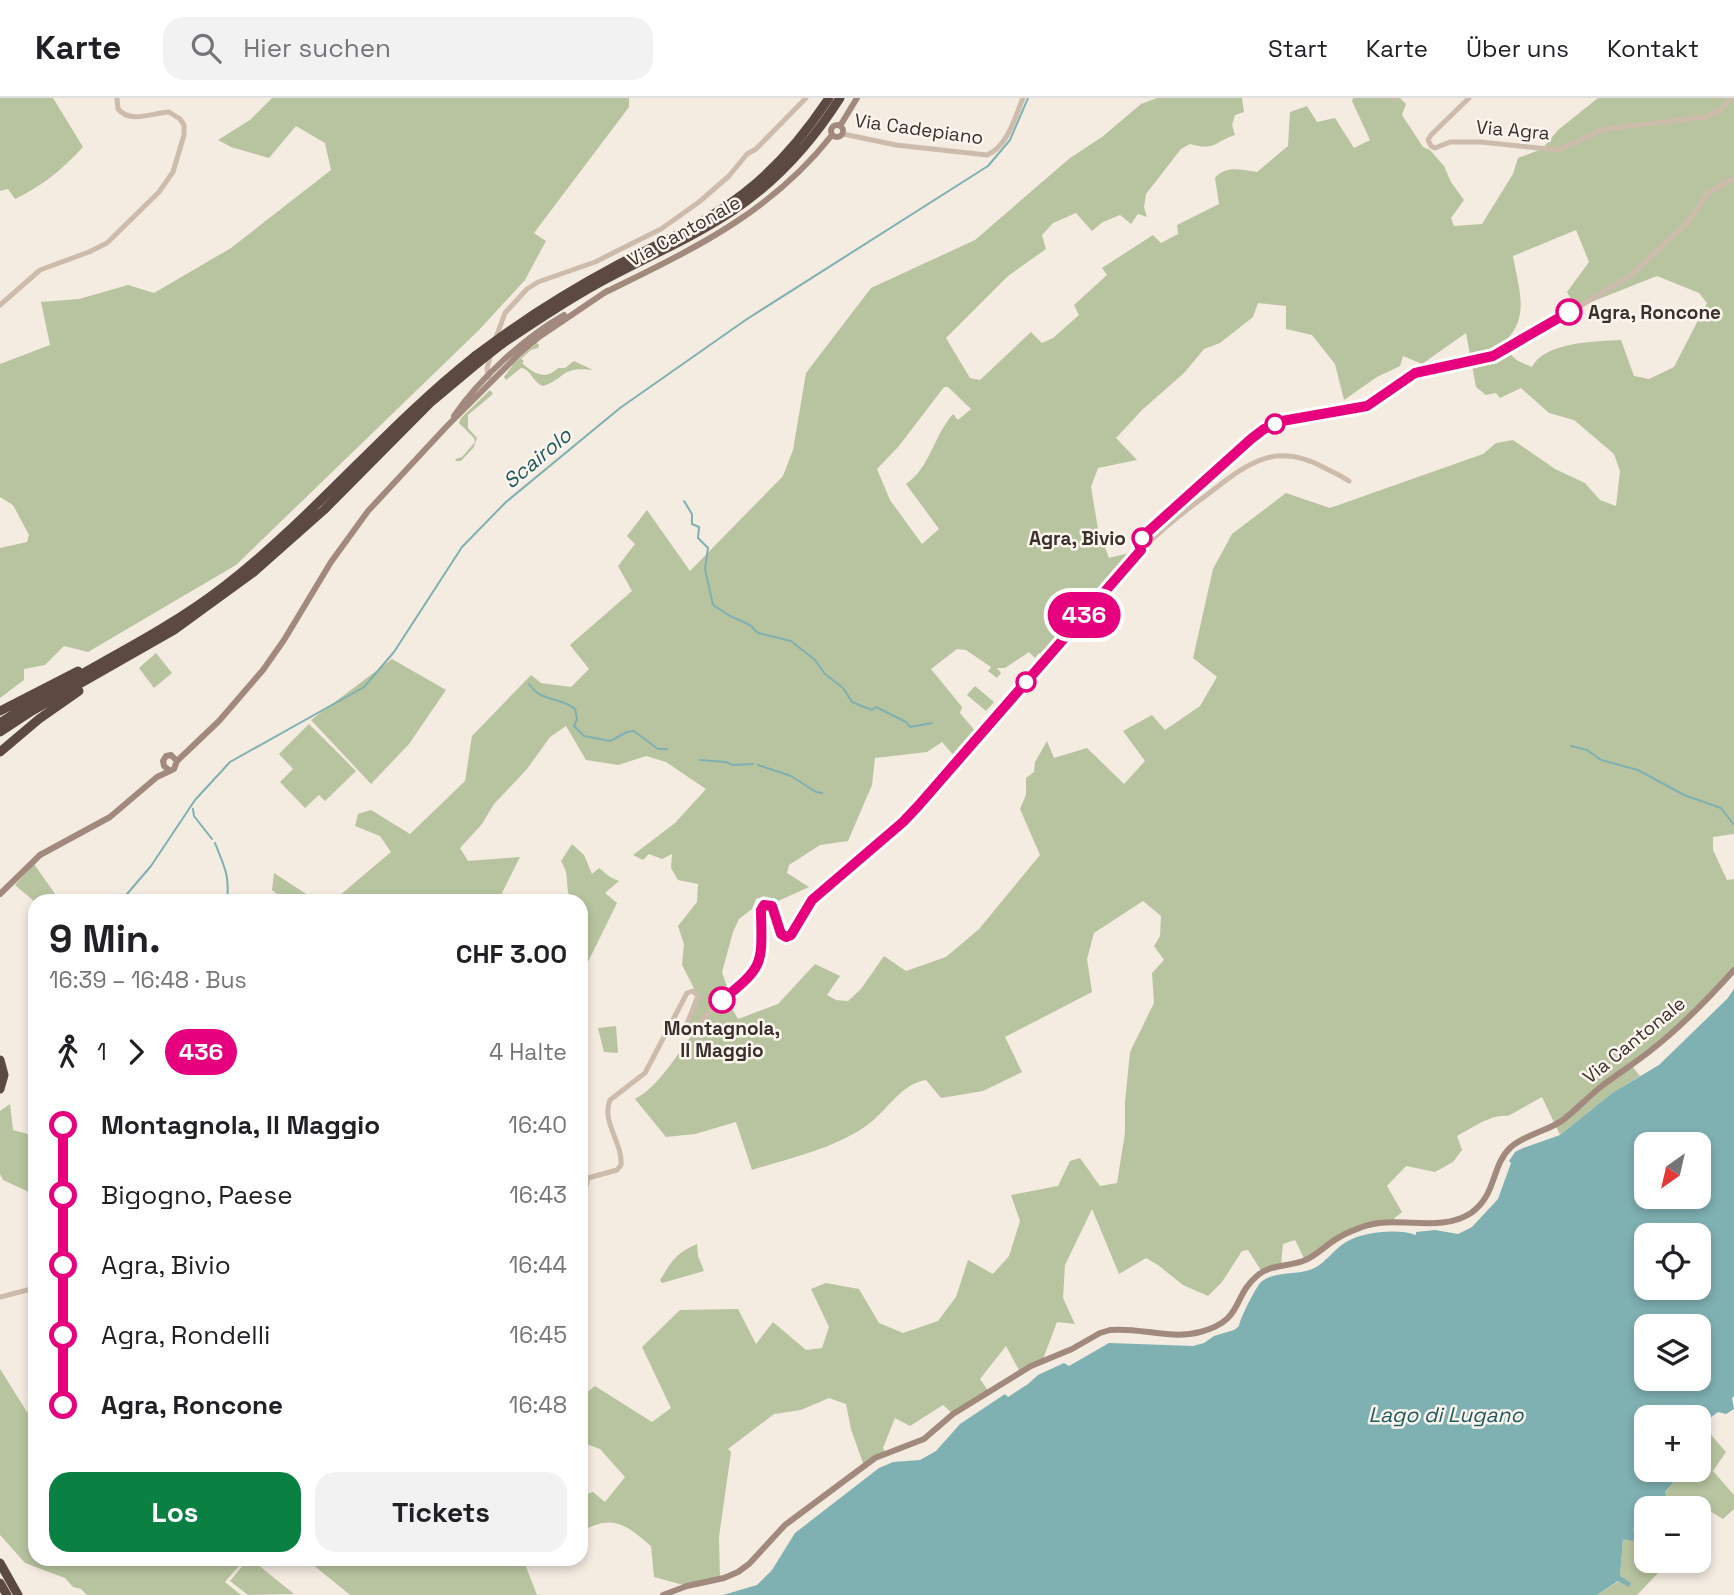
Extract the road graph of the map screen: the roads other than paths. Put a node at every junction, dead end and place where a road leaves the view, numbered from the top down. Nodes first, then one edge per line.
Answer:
1 (117, 98) edge
2 (806, 98) edge
3 (829, 98) edge
4 (840, 98) edge
5 (857, 98) edge
6 (1023, 98) edge
7 (1469, 98) edge
8 (1731, 98) edge
9 (824, 115) junction
10 (840, 125) junction
11 (843, 134) junction
12 (832, 135) junction
13 (1734, 178) edge
14 (0, 305) edge
15 (492, 376) junction
16 (1349, 481) dead end
17 (1141, 550) junction
18 (171, 628) junction
19 (0, 711) edge
20 (0, 723) edge
21 (0, 732) edge
22 (0, 752) edge
23 (175, 758) junction
24 (163, 764) junction
25 (169, 770) junction
26 (157, 777) junction
27 (0, 894) edge
28 (1734, 970) edge
29 (0, 1060) edge
30 (0, 1089) edge
31 (588, 1178) edge
32 (28, 1290) edge
33 (0, 1297) edge
34 (0, 1563) edge
35 (0, 1583) edge
36 (7, 1595) edge
37 (18, 1595) edge
38 (663, 1595) edge

1 - 14 street
2 - 15 street
3 - 9 highway
4 - 9 highway
5 - 10 main road
6 - 11 street, Via Cadepiano
7 - 8 street, Via Agra
9 - 18 highway, bridge
10 - 11 main road
10 - 12 main road
11 - 12 main road
12 - 15 main road, Via Cantonale
13 - 17 street
15 - 23 main road, Via Cantonale
16 - 17 street
17 - 31 street
18 - 19 highway
18 - 20 highway
18 - 21 highway
18 - 22 highway
23 - 24 main road
23 - 25 main road
24 - 25 main road
24 - 26 main road
25 - 26 main road
26 - 27 main road
28 - 38 main road, Via Cantonale
29 - 30 highway
32 - 33 street
34 - 37 highway
35 - 36 highway

